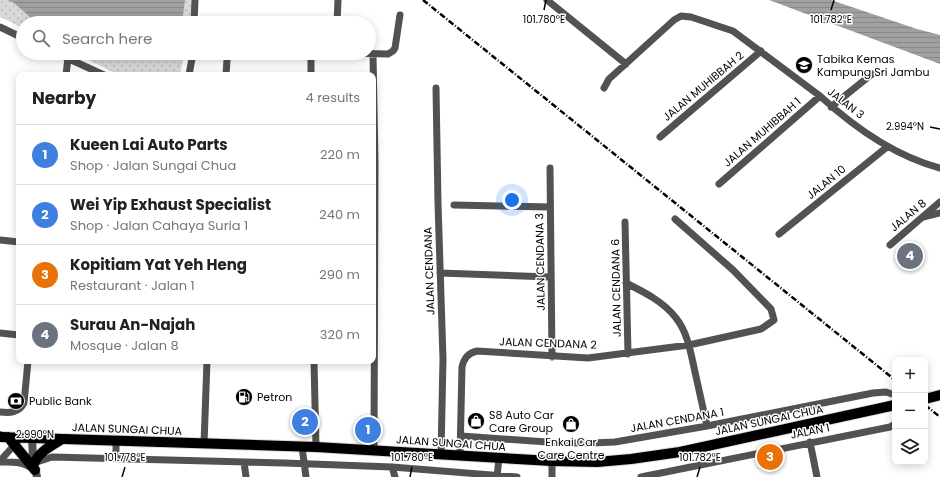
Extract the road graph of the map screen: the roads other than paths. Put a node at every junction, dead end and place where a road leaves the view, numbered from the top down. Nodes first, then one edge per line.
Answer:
1 (195, 0) edge
2 (338, 0) edge
3 (548, 0) edge
4 (400, 15) dead end
5 (194, 16) edge
6 (337, 16) edge
7 (0, 27) edge
8 (16, 35) edge
9 (761, 51) junction
10 (376, 54) edge
11 (68, 60) edge
12 (72, 60) edge
13 (192, 60) edge
14 (227, 60) dead end
15 (311, 60) edge
16 (373, 60) edge
17 (626, 64) junction
18 (66, 72) edge
19 (98, 72) edge
20 (190, 72) edge
21 (226, 72) edge
22 (311, 72) edge
23 (373, 72) edge
24 (872, 74) dead end
25 (436, 88) dead end
26 (604, 88) dead end
27 (820, 96) junction
28 (831, 107) junction
29 (660, 137) dead end
30 (887, 147) junction
31 (550, 168) dead end
32 (940, 168) edge
33 (719, 184) dead end
34 (940, 202) edge
35 (454, 205) dead end
36 (550, 207) junction
37 (940, 213) edge
38 (923, 217) junction
39 (675, 219) dead end
40 (625, 222) dead end
41 (779, 234) dead end
42 (0, 240) edge
43 (16, 242) edge
44 (890, 245) dead end
45 (440, 273) junction
46 (550, 277) junction
47 (626, 283) junction
48 (0, 333) edge
49 (16, 335) edge
50 (689, 345) junction
51 (628, 354) junction
52 (552, 357) junction
53 (28, 364) edge
54 (207, 364) edge
55 (314, 364) edge
56 (374, 364) edge
57 (892, 394) edge
58 (940, 395) edge
59 (928, 398) edge
60 (892, 406) edge
61 (0, 412) edge
62 (892, 425) edge
63 (707, 426) junction
64 (461, 436) junction
65 (4, 437) edge
66 (64, 439) junction
67 (23, 440) junction
68 (116, 441) junction
69 (810, 442) junction
70 (204, 444) junction
71 (302, 447) junction
72 (316, 447) junction
73 (374, 450) junction
74 (441, 454) junction
75 (460, 455) junction
76 (499, 458) junction
77 (116, 459) junction
78 (552, 461) junction
79 (0, 462) edge
80 (244, 462) junction
81 (304, 464) junction
82 (392, 467) junction
83 (35, 470) edge
84 (497, 476) edge
85 (246, 477) edge
86 (306, 477) edge
87 (395, 477) edge
88 (517, 477) edge
89 (552, 477) edge
90 (641, 477) edge
91 (817, 477) edge

1 - 5 street
2 - 6 street
3 - 17 street
4 - 10 street
7 - 8 street
9 - 17 street, JALAN 3
9 - 27 street, JALAN 3
9 - 29 street, JALAN MUHIBBAH 2
11 - 18 street
12 - 19 street
13 - 20 street
14 - 21 street
15 - 22 street
16 - 23 street
17 - 26 street
24 - 28 street
25 - 45 street, JALAN CENDANA
27 - 28 street, JALAN 3
27 - 33 street, JALAN MUHIBBAH 1
28 - 30 street, JALAN 3
30 - 32 street, JALAN 3
30 - 41 street, JALAN 10
31 - 36 street, JALAN CENDANA 3
34 - 38 street, JALAN 8
35 - 36 street
36 - 46 street, JALAN CENDANA 3
37 - 38 street
38 - 44 street, JALAN 8
39 - 50 street, JALAN CENDANA 2
40 - 47 street, JALAN CENDANA 6
42 - 43 street
45 - 46 street
45 - 74 street, JALAN CENDANA
46 - 52 street, JALAN CENDANA 3
47 - 50 street
47 - 51 street, JALAN CENDANA 6
48 - 49 street
50 - 51 street, JALAN CENDANA 2
50 - 63 street
51 - 52 street, JALAN CENDANA 2
52 - 64 street, JALAN CENDANA 2
53 - 61 street
54 - 70 street
55 - 72 street
56 - 73 street
57 - 63 street, JALAN CENDANA 1
58 - 59 main road
60 - 78 main road, JALAN SUNGAI CHUA
62 - 69 street, JALAN 1
63 - 64 street, JALAN CENDANA 1
64 - 75 street
65 - 67 main road
66 - 67 main road, JALAN SUNGAI CHUA
66 - 68 main road, JALAN SUNGAI CHUA
66 - 83 main road
67 - 79 street
67 - 83 main road
67 - 83 street
68 - 70 main road, JALAN SUNGAI CHUA
68 - 77 street
69 - 90 street, JALAN 1
69 - 91 street
70 - 71 main road, JALAN SUNGAI CHUA
71 - 72 main road, JALAN SUNGAI CHUA
71 - 81 street
72 - 73 main road, JALAN SUNGAI CHUA
73 - 74 main road, JALAN SUNGAI CHUA
74 - 75 main road, JALAN SUNGAI CHUA
75 - 76 main road, JALAN SUNGAI CHUA
76 - 78 main road, JALAN SUNGAI CHUA
76 - 84 street
77 - 80 street
77 - 83 street
78 - 89 street
79 - 83 street
80 - 81 street
80 - 85 street
81 - 82 street
81 - 86 street
82 - 84 street
82 - 87 street
84 - 88 street

